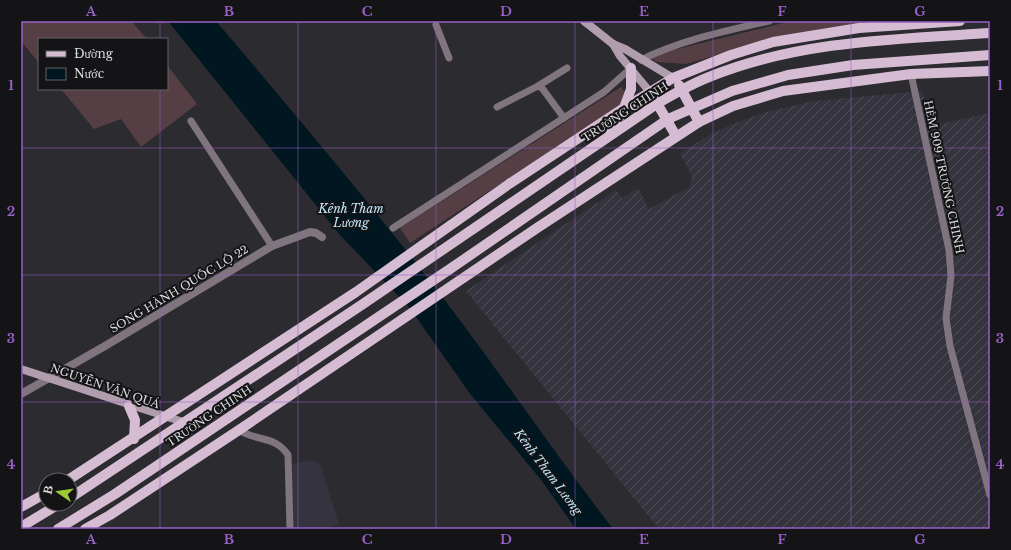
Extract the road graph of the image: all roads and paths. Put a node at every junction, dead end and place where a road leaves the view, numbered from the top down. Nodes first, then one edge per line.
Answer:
1 (584, 21) edge
2 (769, 21) edge
3 (960, 21) edge
4 (923, 22) edge
5 (436, 25) dead end
6 (990, 33) edge
7 (613, 44) junction
8 (990, 55) edge
9 (449, 58) dead end
10 (641, 60) junction
11 (567, 68) dead end
12 (631, 68) junction
13 (990, 70) edge
14 (911, 74) junction
15 (673, 78) junction
16 (538, 86) junction
17 (682, 90) junction
18 (650, 92) junction
19 (658, 103) junction
20 (498, 107) dead end
21 (624, 108) junction
22 (691, 108) junction
23 (564, 118) junction
24 (668, 119) junction
25 (191, 121) dead end
26 (699, 122) junction
27 (609, 136) junction
28 (676, 136) junction
29 (509, 184) junction
30 (518, 198) junction
31 (528, 215) junction
32 (393, 228) dead end
33 (537, 228) junction
34 (322, 237) dead end
35 (272, 246) junction
36 (21, 369) edge
37 (50, 379) junction
38 (21, 394) edge
39 (128, 406) junction
40 (164, 417) junction
41 (183, 422) junction
42 (239, 430) junction
43 (134, 439) junction
44 (78, 474) edge
45 (78, 493) edge
46 (990, 496) edge
47 (38, 497) edge
48 (21, 507) edge
49 (46, 512) edge
50 (21, 526) edge
51 (58, 529) edge
52 (85, 529) edge
53 (290, 529) edge

1 - 7 main road
2 - 10 street
3 - 4 main road, TRƯỜNG CHINH
4 - 15 main road, TRƯỜNG CHINH
5 - 9 street
6 - 17 main road, TRƯỜNG CHINH
7 - 10 main road
7 - 12 main road
8 - 22 main road
10 - 15 main road
11 - 16 street
12 - 18 main road
12 - 21 main road
12 - 23 street
13 - 14 main road
14 - 26 main road
14 - 46 street, HẺM 909 TRƯỜNG CHINH
15 - 17 main road
15 - 18 main road, TRƯỜNG CHINH
16 - 20 street
16 - 23 street
17 - 19 main road, TRƯỜNG CHINH
17 - 22 main road
18 - 19 main road
18 - 21 main road, TRƯỜNG CHINH
19 - 24 main road
19 - 27 main road, TRƯỜNG CHINH
21 - 27 main road
21 - 29 main road, TRƯỜNG CHINH
22 - 24 main road
22 - 26 main road
23 - 32 street
24 - 28 main road
24 - 31 main road
25 - 35 street
26 - 28 main road
27 - 30 main road, TRƯỜNG CHINH
28 - 33 main road
29 - 30 main road
29 - 40 main road, TRƯỜNG CHINH
30 - 41 main road, TRƯỜNG CHINH
31 - 33 main road
31 - 51 main road, TRƯỜNG CHINH
33 - 42 main road
34 - 35 street, SONG HÀNH QUỐC LỘ 22
35 - 37 street, SONG HÀNH QUỐC LỘ 22
36 - 37 main road, NGUYỄN VĂN QUÁ
37 - 38 street
37 - 39 main road, NGUYỄN VĂN QUÁ
39 - 40 main road, NGUYỄN VĂN QUÁ
39 - 43 main road
40 - 41 main road, NGUYỄN VĂN QUÁ
40 - 43 main road, TRƯỜNG CHINH
41 - 45 main road, TRƯỜNG CHINH
42 - 52 main road
42 - 53 street
43 - 44 main road, TRƯỜNG CHINH
47 - 48 main road
49 - 50 main road

